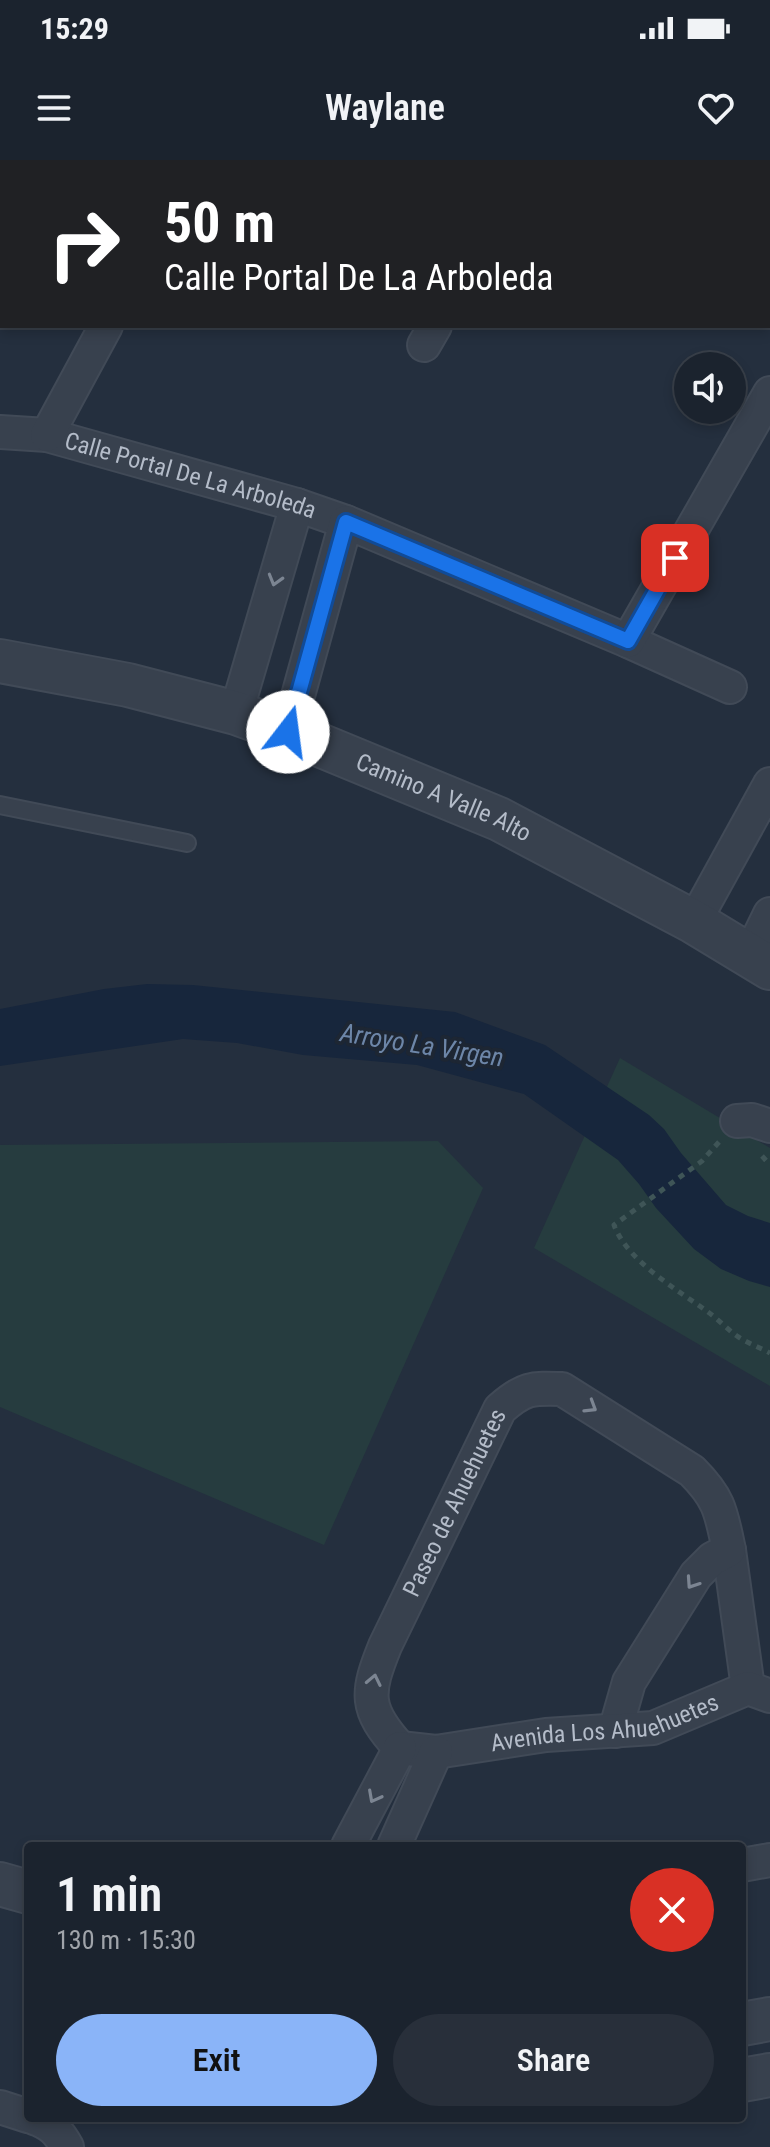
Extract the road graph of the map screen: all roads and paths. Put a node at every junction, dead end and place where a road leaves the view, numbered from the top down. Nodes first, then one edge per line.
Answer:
1 (105, 328) edge
2 (770, 393) edge
3 (0, 432) edge
4 (47, 435) junction
5 (297, 505) junction
6 (346, 522) junction
7 (628, 641) junction
8 (0, 661) edge
9 (730, 687) dead end
10 (236, 713) junction
11 (288, 732) junction
12 (770, 784) edge
13 (0, 805) edge
14 (187, 843) dead end
15 (770, 914) edge
16 (694, 922) junction
17 (760, 962) edge
18 (737, 1121) dead end
19 (770, 1126) edge
20 (702, 1161) dead end
21 (770, 1353) edge
22 (729, 1550) junction
23 (759, 1692) edge
24 (615, 1731) junction
25 (400, 1748) junction
26 (436, 1752) junction
27 (350, 1842) edge
28 (396, 1842) edge
29 (770, 1860) edge
30 (746, 1864) edge
31 (0, 1884) edge
32 (24, 1891) edge
33 (770, 2019) edge
34 (746, 2023) edge
35 (770, 2075) edge
36 (746, 2079) edge
37 (0, 2107) edge
38 (24, 2115) edge
39 (46, 2122) edge
40 (64, 2142) edge

1 - 4 street
2 - 7 street
3 - 4 street, Calle Portal De La Arboleda
4 - 5 street, Calle Portal De La Arboleda
5 - 6 street, Calle Portal De La Arboleda
5 -> 10 street
6 - 7 street, Calle Portal De La Arboleda
6 - 11 street
7 - 9 street, Calle Portal De La Arboleda
8 - 10 street, Camino A Valle Alto
10 - 11 street, Camino A Valle Alto
11 - 16 street, Camino A Valle Alto
12 - 16 street
13 - 14 lane
15 - 17 street
16 - 17 street, Camino A Valle Alto
18 - 19 street
20 - 21 path
22 - 23 street, Paseo de Ahuehuetes
22 -> 24 street
25 -> 22 street, Paseo de Ahuehuetes
23 - 24 street, Avenida Los Ahuehuetes
24 - 26 street, Avenida Los Ahuehuetes
25 - 26 street, Avenida Los Ahuehuetes
25 -> 27 street
26 - 28 street
29 - 30 street
31 - 32 street
33 - 34 street
35 - 36 street
37 - 38 street
39 - 40 street

